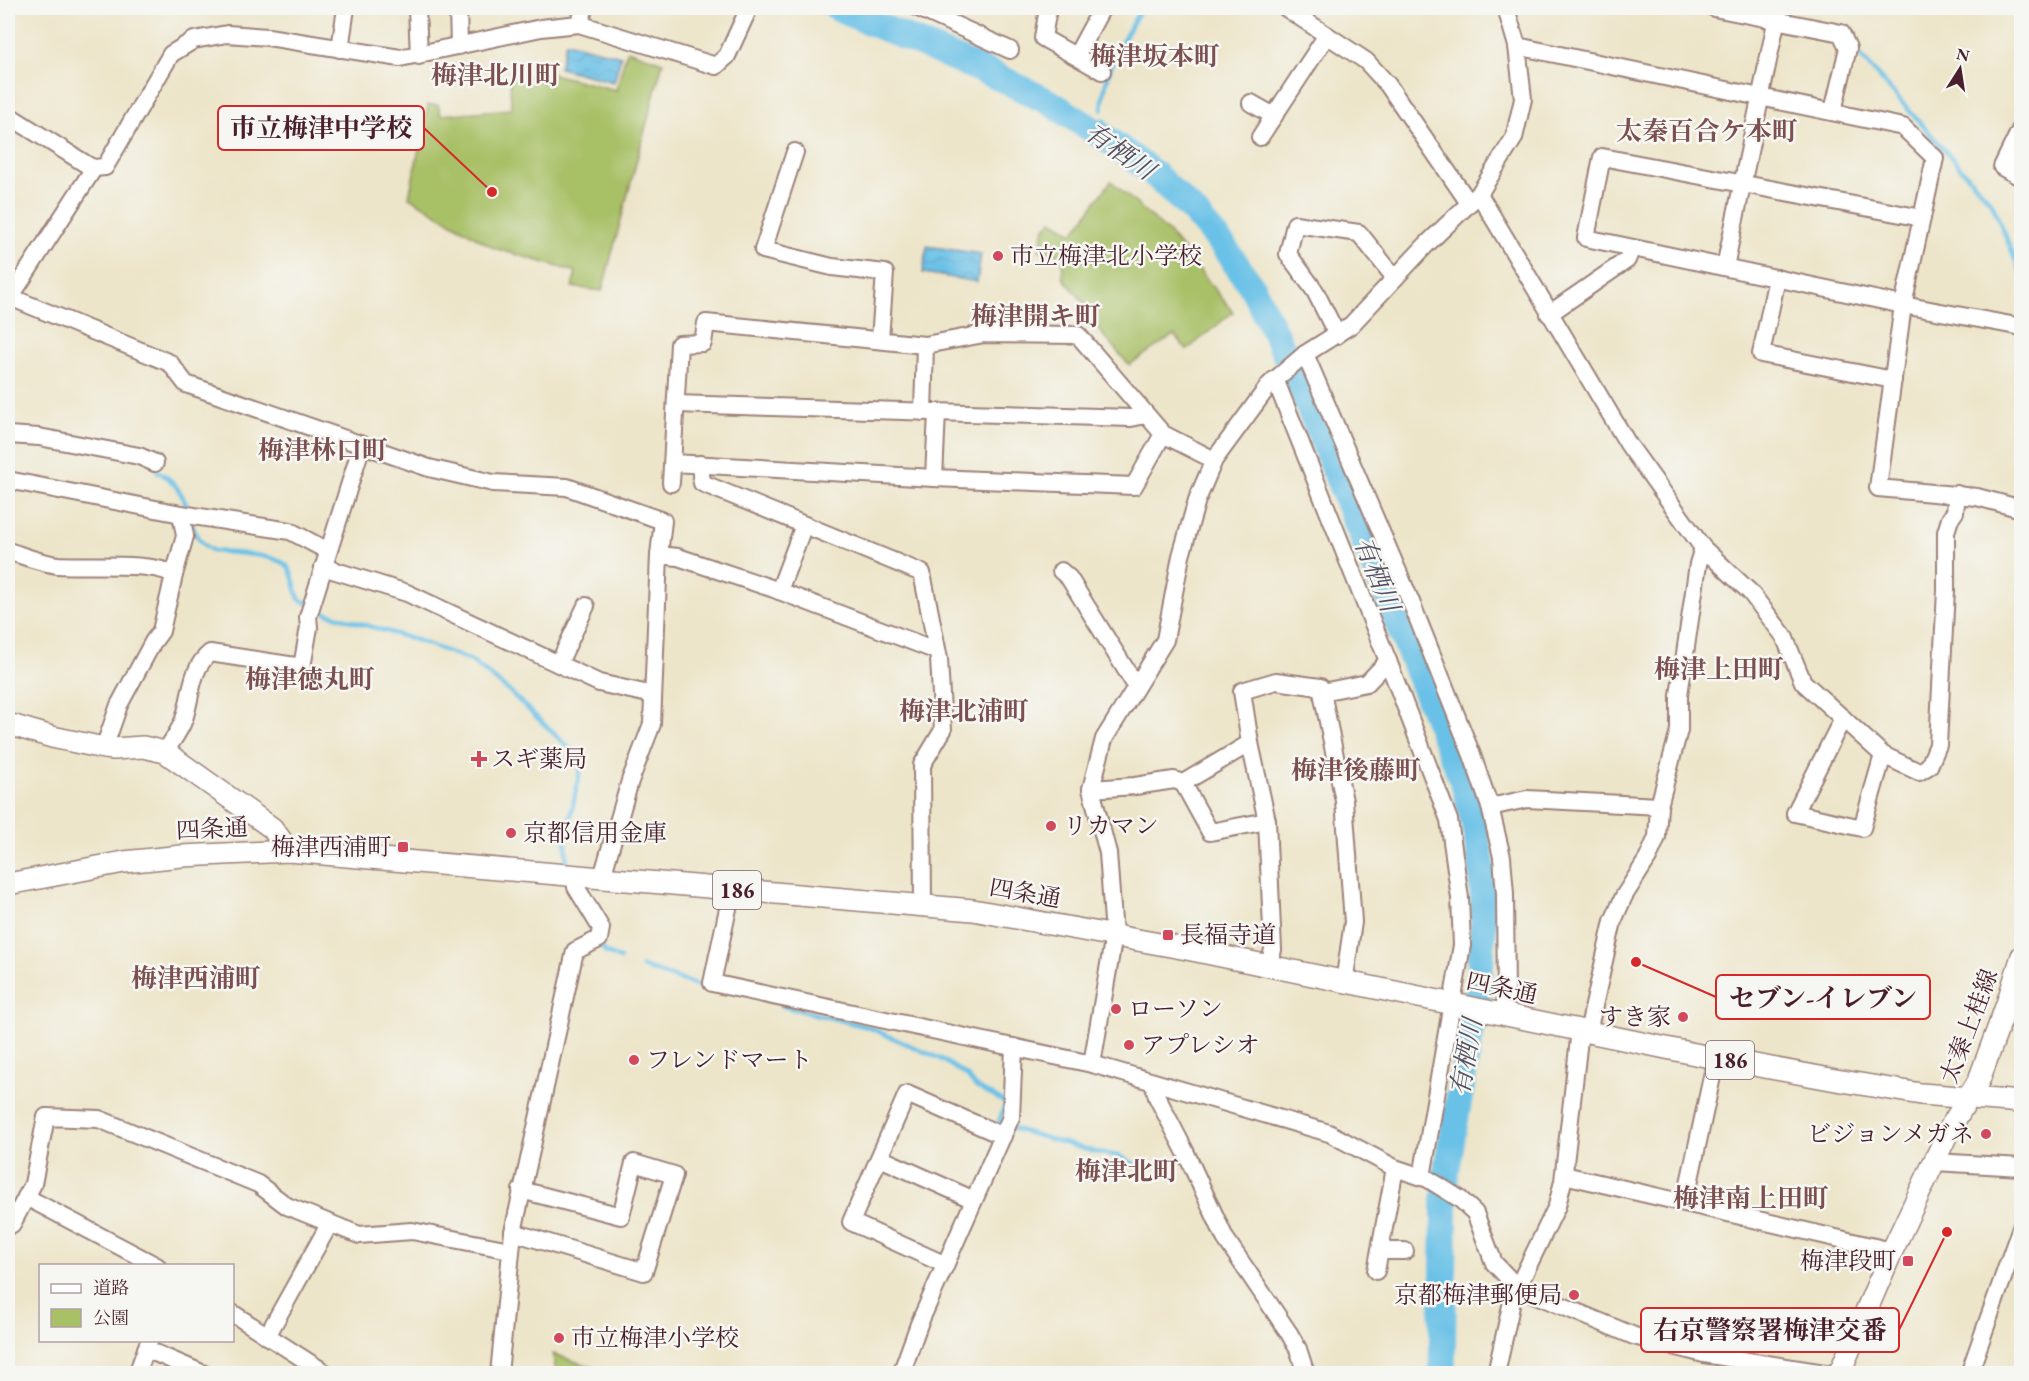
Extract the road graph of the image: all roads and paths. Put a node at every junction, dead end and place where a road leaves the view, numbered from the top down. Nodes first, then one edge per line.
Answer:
1 (346, 8) edge
2 (417, 8) edge
3 (458, 8) edge
4 (585, 8) edge
5 (749, 8) edge
6 (918, 8) edge
7 (1048, 8) edge
8 (1102, 8) edge
9 (1286, 8) edge
10 (1508, 8) edge
11 (1714, 8) edge
12 (1778, 14) edge
13 (579, 24) junction
14 (1327, 35) junction
15 (459, 46) junction
16 (1517, 46) junction
17 (340, 49) junction
18 (1010, 50) dead end
19 (419, 56) junction
20 (1076, 56) junction
21 (1102, 71) dead end
22 (1761, 97) junction
23 (1251, 103) dead end
24 (1833, 111) junction
25 (8, 115) edge
26 (1274, 116) junction
27 (2021, 130) edge
28 (1260, 137) dead end
29 (795, 152) dead end
30 (100, 168) junction
31 (2022, 178) edge
32 (1742, 184) junction
33 (1474, 199) junction
34 (1922, 218) junction
35 (1632, 248) junction
36 (1725, 267) junction
37 (1395, 278) junction
38 (1777, 278) junction
39 (9, 299) edge
40 (1903, 305) junction
41 (1549, 314) junction
42 (2022, 327) edge
43 (1337, 335) junction
44 (880, 339) junction
45 (925, 345) junction
46 (1303, 356) junction
47 (1277, 377) junction
48 (1893, 380) junction
49 (676, 404) junction
50 (930, 412) junction
51 (1146, 415) junction
52 (1163, 434) junction
53 (8, 435) edge
54 (362, 445) junction
55 (1214, 460) junction
56 (155, 463) dead end
57 (673, 463) junction
58 (700, 464) junction
59 (934, 478) junction
60 (8, 480) edge
61 (671, 483) dead end
62 (1958, 494) junction
63 (2022, 509) edge
64 (181, 514) junction
65 (804, 525) junction
66 (1703, 548) junction
67 (8, 551) edge
68 (659, 555) junction
69 (326, 559) junction
70 (1061, 571) dead end
71 (174, 575) junction
72 (779, 591) junction
73 (586, 606) dead end
74 (937, 651) junction
75 (1388, 661) junction
76 (560, 663) junction
77 (1136, 686) junction
78 (1322, 692) junction
79 (654, 695) junction
80 (1843, 718) junction
81 (8, 724) edge
82 (1250, 743) junction
83 (104, 748) junction
84 (165, 752) junction
85 (1883, 755) junction
86 (1183, 783) junction
87 (1091, 789) junction
88 (1659, 806) junction
89 (1490, 807) junction
90 (1267, 821) junction
91 (290, 851) junction
92 (574, 874) junction
93 (602, 877) junction
94 (8, 884) edge
95 (732, 890) junction
96 (923, 905) junction
97 (1114, 935) junction
98 (2022, 956) edge
99 (1268, 967) junction
100 (1344, 983) junction
101 (1456, 1005) junction
102 (1497, 1013) junction
103 (1584, 1031) junction
104 (1014, 1047) junction
105 (1716, 1058) junction
106 (1092, 1064) junction
107 (1153, 1082) junction
108 (1969, 1098) junction
109 (2022, 1102) edge
110 (1003, 1136) junction
111 (880, 1158) junction
112 (1934, 1162) junction
113 (2022, 1167) edge
114 (1395, 1168) junction
115 (1564, 1175) junction
116 (1425, 1178) junction
117 (521, 1190) junction
118 (26, 1197) junction
119 (974, 1200) junction
120 (1685, 1202) junction
121 (330, 1223) junction
122 (2022, 1224) edge
123 (8, 1226) edge
124 (513, 1232) junction
125 (510, 1250) junction
126 (1380, 1251) junction
127 (1406, 1251) dead end
128 (1892, 1251) junction
129 (153, 1264) edge
130 (946, 1265) junction
131 (1376, 1271) dead end
132 (1517, 1287) junction
133 (234, 1314) edge
134 (267, 1336) junction
135 (148, 1345) edge
136 (316, 1371) edge
137 (137, 1374) edge
138 (204, 1374) edge
139 (499, 1374) edge
140 (901, 1374) edge
141 (1306, 1374) edge
142 (1496, 1374) edge
143 (1831, 1374) edge
144 (1839, 1374) edge
145 (1969, 1374) edge

1 - 17 street
2 - 19 street
3 - 15 street
4 - 13 street
5 - 13 street
6 - 18 street
7 - 20 street
8 - 20 street
9 - 14 street
10 - 16 street
11 - 12 street
12 - 22 street
12 - 24 street
13 - 15 street
14 - 26 street
14 - 33 street
15 - 19 street
16 - 22 street
16 - 33 street
17 - 19 street
17 - 30 street
20 - 21 street
22 - 24 street
22 - 32 street
23 - 26 street
24 - 34 street
25 - 30 street
26 - 28 street
27 - 31 street
29 - 44 street
30 - 39 street
32 - 34 street
32 - 35 street
32 - 36 street
33 - 37 street
33 - 41 street
34 - 40 street
35 - 36 street
35 - 41 street
36 - 38 street
37 - 43 street
37 - 43 street
38 - 40 street
38 - 48 street
39 - 54 street
40 - 42 street
40 - 48 street
41 - 66 street
43 - 46 street
44 - 45 street
44 - 49 street
45 - 50 street
45 - 51 street
46 - 47 street
46 - 89 street
47 - 55 street
47 - 75 street
48 - 62 street
49 - 50 street
49 - 57 street
50 - 51 street
50 - 59 street
51 - 52 street
52 - 55 street
52 - 59 street
53 - 56 street
54 - 68 street
54 - 69 street
55 - 77 street
57 - 58 street
57 - 61 street
58 - 59 street
58 - 65 street
60 - 64 street
62 - 63 street
62 - 85 street
64 - 69 street
64 - 71 street
65 - 72 street
65 - 74 street
66 - 80 street
66 - 88 street
67 - 71 street
68 - 72 street
68 - 79 street
69 - 76 street
69 - 84 street
70 - 77 street
71 - 83 street
72 - 74 street
73 - 76 street
74 - 96 street
75 - 78 street
75 - 101 street
76 - 79 street
77 - 87 street
78 - 82 street
78 - 100 street
79 - 93 street
80 - 85 street
80 - 85 street
81 - 83 main road
82 - 86 street
82 - 90 street
83 - 84 main road
84 - 91 main road
86 - 87 street
86 - 90 street
87 - 97 street
88 - 89 street
88 - 103 street
89 - 102 street
90 - 99 street
91 - 92 main road, 四条通 / 186
91 - 94 main road, 四条通 / 186
92 - 93 main road, 四条通 / 186
92 - 117 street
93 - 95 main road, 四条通 / 186
95 - 96 main road, 四条通 / 186
95 - 104 street
96 - 97 main road, 四条通 / 186
97 - 99 main road, 四条通 / 186
97 - 106 street
98 - 108 main road, 太秦上桂線
99 - 100 main road, 四条通 / 186
100 - 101 main road, 四条通 / 186
101 - 102 main road, 四条通 / 186
101 - 116 street
102 - 103 main road, 四条通 / 186
103 - 105 main road, 四条通 / 186
103 - 115 street
104 - 106 street
104 - 110 street
105 - 108 main road, 四条通 / 186
105 - 120 street
106 - 107 street
107 - 114 street
107 - 141 street
108 - 109 main road, 四条通 / 186
108 - 112 main road, 太秦上桂線
110 - 111 street
110 - 119 street
111 - 119 street
111 - 130 street
112 - 113 street
112 - 128 main road, 太秦上桂線
114 - 116 street
114 - 126 street
115 - 120 street
115 - 132 street
116 - 132 street
117 - 124 street
117 - 124 street
118 - 121 street
118 - 123 street
118 - 129 street
119 - 130 street
120 - 128 street
121 - 125 street
121 - 134 street
122 - 145 street
124 - 125 street
125 - 139 street
126 - 127 street
126 - 131 street
128 - 144 main road, 太秦上桂線
130 - 140 street
132 - 142 street
132 - 143 street
133 - 134 street
134 - 136 street
135 - 137 street
135 - 138 street

